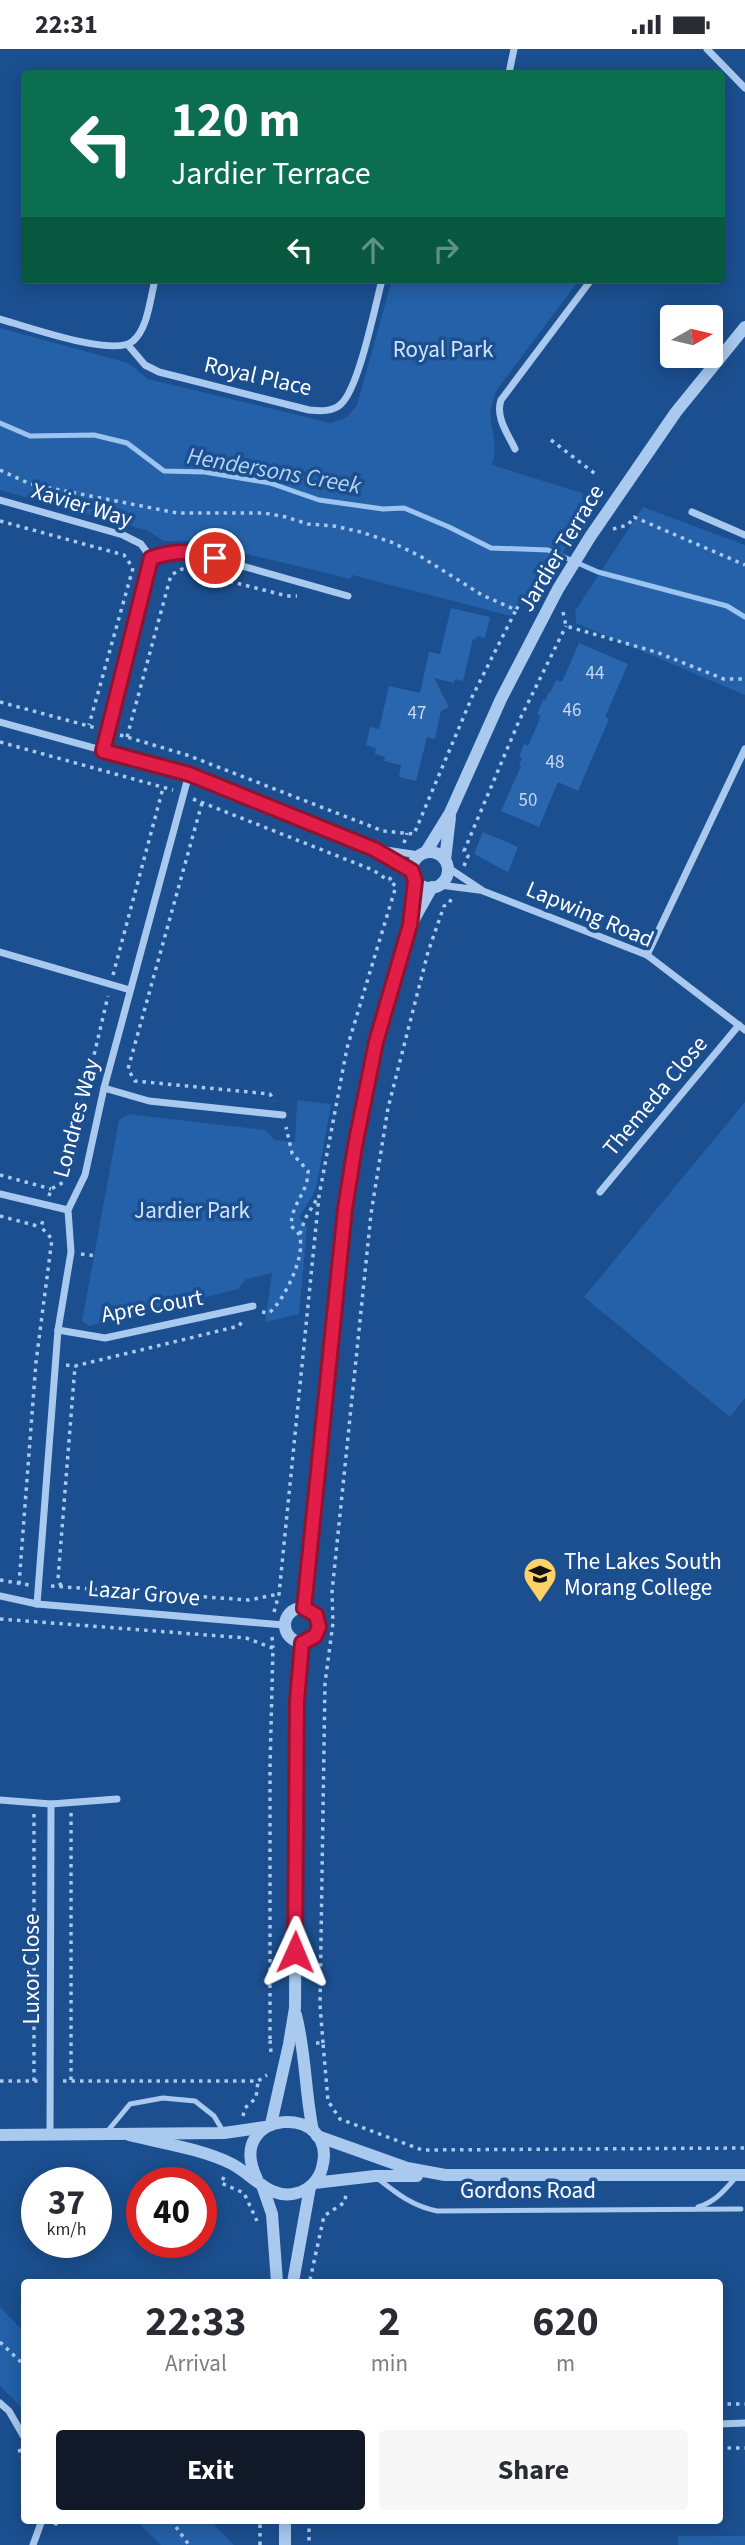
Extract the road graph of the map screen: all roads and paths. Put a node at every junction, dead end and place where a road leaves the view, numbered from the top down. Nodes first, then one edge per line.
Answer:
1 (514, 49) edge
2 (707, 49) edge
3 (510, 70) edge
4 (745, 88) edge
5 (154, 284) edge
6 (382, 284) edge
7 (588, 284) edge
8 (0, 319) edge
9 (745, 327) edge
10 (128, 345) junction
11 (551, 440) dead end
12 (515, 449) dead end
13 (0, 470) edge
14 (598, 476) dead end
15 (0, 500) edge
16 (692, 512) dead end
17 (634, 517) dead end
18 (0, 521) edge
19 (745, 535) edge
20 (151, 558) junction
21 (745, 565) edge
22 (543, 590) dead end
23 (299, 596) dead end
24 (348, 596) dead end
25 (551, 603) junction
26 (516, 610) junction
27 (566, 627) junction
28 (745, 679) edge
29 (0, 702) edge
30 (0, 722) edge
31 (89, 725) junction
32 (108, 731) junction
33 (127, 737) junction
34 (0, 742) edge
35 (745, 749) edge
36 (103, 751) junction
37 (189, 774) junction
38 (183, 793) junction
39 (202, 803) junction
40 (450, 813) junction
41 (374, 849) junction
42 (423, 853) junction
43 (446, 863) junction
44 (460, 875) junction
45 (414, 876) junction
46 (389, 881) dead end
47 (436, 886) junction
48 (456, 887) junction
49 (483, 891) junction
50 (410, 925) junction
51 (0, 952) edge
52 (647, 955) junction
53 (130, 990) junction
54 (742, 1028) edge
55 (104, 1088) junction
56 (283, 1115) junction
57 (0, 1175) edge
58 (51, 1189) dead end
59 (600, 1192) dead end
60 (0, 1194) edge
61 (320, 1196) dead end
62 (68, 1210) junction
63 (0, 1216) edge
64 (41, 1227) dead end
65 (299, 1235) junction
66 (253, 1306) junction
67 (58, 1331) junction
68 (36, 1362) dead end
69 (55, 1364) junction
70 (75, 1366) junction
71 (0, 1580) edge
72 (39, 1586) junction
73 (61, 1586) junction
74 (279, 1594) dead end
75 (0, 1596) edge
76 (37, 1604) junction
77 (304, 1608) junction
78 (0, 1619) edge
79 (284, 1625) junction
80 (302, 1643) junction
81 (117, 1799) dead end
82 (0, 1800) edge
83 (32, 1802) junction
84 (72, 1802) junction
85 (51, 1804) junction
86 (295, 2008) junction
87 (270, 2042) junction
88 (303, 2043) junction
89 (323, 2043) junction
90 (289, 2044) junction
91 (271, 2062) dead end
92 (271, 2072) dead end
93 (50, 2080) junction
94 (0, 2081) edge
95 (34, 2081) junction
96 (71, 2081) junction
97 (269, 2125) junction
98 (224, 2133) junction
99 (0, 2134) edge
100 (315, 2134) junction
101 (50, 2135) junction
102 (104, 2135) junction
103 (129, 2135) junction
104 (745, 2148) edge
105 (445, 2175) junction
106 (741, 2175) edge
107 (374, 2176) junction
108 (346, 2179) junction
109 (259, 2182) junction
110 (312, 2185) junction
111 (692, 2209) junction
112 (741, 2209) dead end
113 (277, 2279) edge
114 (294, 2279) edge
115 (311, 2279) edge
116 (0, 2341) edge
117 (21, 2362) edge
118 (0, 2403) edge
119 (723, 2404) edge
120 (745, 2404) edge
121 (745, 2423) edge
122 (723, 2424) edge
123 (21, 2432) edge
124 (723, 2448) edge
125 (745, 2448) edge
126 (41, 2524) edge
127 (175, 2524) edge
128 (260, 2524) edge
129 (285, 2524) edge
130 (309, 2524) edge
131 (33, 2545) edge
132 (189, 2545) edge
133 (260, 2545) edge
134 (285, 2545) edge
135 (309, 2545) edge

1 - 3 street
2 - 4 street
5 - 10 street
6 - 10 street, Royal Place
7 - 12 street
8 - 10 street
9 - 25 street, Jardier Terrace
11 - 14 path
13 - 26 path
15 - 20 street, Xavier Way
16 - 19 street
17 - 21 path
18 - 31 path
20 - 24 street, Xavier Way
20 - 32 street
22 - 26 path
23 - 33 path
25 - 27 path
25 - 40 street, Jardier Terrace
26 - 33 path
27 - 28 path
27 - 44 path
29 - 31 path
30 - 36 street
31 - 32 path
32 - 33 path
32 - 36 street
34 - 38 path
35 - 52 street
36 - 37 street
37 - 38 street, Londres Way
37 - 41 street
38 - 39 path
38 - 53 street, Londres Way
39 - 46 path
39 - 56 path
40 - 42 street, Jardier Terrace
40 - 43 street, Jardier Terrace
41 - 42 street
41 - 45 street
42 - 43 street
42 - 45 street
43 - 44 street, Lapwing Road
43 - 47 street
44 - 49 street, Lapwing Road
45 - 47 street
45 - 50 street
47 - 48 street, Lapwing Road
47 - 50 street
48 - 49 street, Lapwing Road
48 - 89 path
49 - 52 street, Lapwing Road
50 - 77 street
51 - 53 street
52 - 54 street, Lapwing Road
53 - 55 street, Londres Way
54 - 59 street, Themeda Close
55 - 56 street
55 - 62 street, Londres Way
56 - 65 path
57 - 58 path
60 - 62 street
61 - 65 path
62 - 67 street, Londres Way
63 - 64 path
65 - 66 path
66 - 67 street, Apre Court
66 - 70 path
67 - 69 street, Londres Way
68 - 69 path
69 - 70 path
69 - 72 street, Londres Way
70 - 73 path
71 - 72 path
72 - 73 path
72 - 76 street, Londres Way
73 - 74 path
75 - 76 street, Lazar Grove
76 - 79 street, Lazar Grove
77 - 79 street
77 - 80 street
78 - 87 path
79 - 80 street
80 - 86 street
81 - 84 street
82 - 83 street
83 - 85 street
83 - 95 path
84 - 85 street
84 - 96 path
85 - 93 street, Luxor Close
86 - 88 street
86 - 90 street
87 - 90 path
87 - 91 path
88 - 89 path
88 - 100 street
89 - 104 path
90 - 97 street
92 - 96 path
93 - 95 path
93 - 96 path
93 - 101 street, Luxor Close
94 - 95 path
97 - 98 street
97 - 100 street
97 - 109 street
98 - 102 lane
98 - 103 street
99 - 101 street
100 - 105 street, Gordons Road
100 - 110 street
101 - 102 street
102 - 103 street
103 - 109 street
105 - 106 street, Gordons Road
105 - 107 street, Gordons Road
106 - 111 lane, Gordons Road
107 - 108 street, Gordons Road
107 - 111 lane, Gordons Road
108 - 110 street, Gordons Road
108 - 115 path
109 - 110 street
109 - 113 street
110 - 114 street
111 - 112 lane, Gordons Road
116 - 117 path
118 - 123 street
119 - 120 path
121 - 122 street
124 - 125 path
126 - 131 street
127 - 132 path
128 - 133 path
129 - 134 street
130 - 135 path

